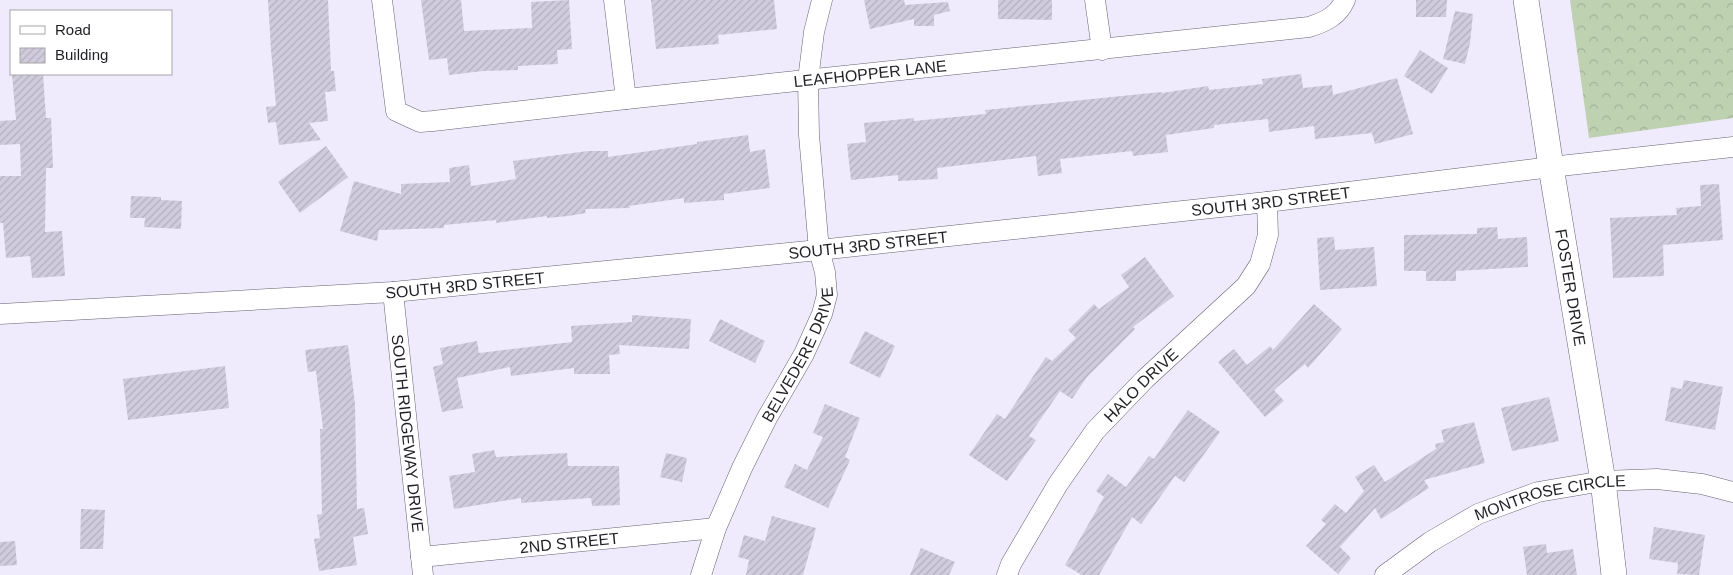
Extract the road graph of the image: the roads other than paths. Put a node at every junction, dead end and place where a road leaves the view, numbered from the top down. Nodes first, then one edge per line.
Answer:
1 (382, 0) edge
2 (614, 0) edge
3 (822, 0) edge
4 (1095, 0) edge
5 (1526, 0) edge
6 (1344, 4) edge
7 (1102, 50) junction
8 (808, 80) junction
9 (626, 99) junction
10 (1733, 147) edge
11 (1551, 167) junction
12 (1267, 202) junction
13 (819, 250) junction
14 (393, 292) junction
15 (0, 314) edge
16 (1603, 481) junction
17 (1733, 492) edge
18 (716, 528) junction
19 (422, 566) edge
20 (701, 575) edge
21 (1007, 575) edge
22 (1386, 575) edge
23 (1614, 575) edge

1 - 9 street, LEAFHOPPER LANE
2 - 9 street
3 - 8 street, BELVEDERE DRIVE
4 - 7 street
5 - 11 street, FOSTER DRIVE
6 - 7 street, LEAFHOPPER LANE
7 - 8 street, LEAFHOPPER LANE
8 - 9 street, LEAFHOPPER LANE
8 - 13 street, BELVEDERE DRIVE
10 - 11 street, SOUTH 3RD STREET
11 - 12 street, SOUTH 3RD STREET
11 - 16 street, FOSTER DRIVE
12 - 13 street, SOUTH 3RD STREET
12 - 21 street, HALO DRIVE
13 - 14 street, SOUTH 3RD STREET
13 - 18 street, BELVEDERE DRIVE
14 - 15 street, SOUTH 3RD STREET
14 - 19 street, SOUTH RIDGEWAY DRIVE
16 - 17 street, MONTROSE CIRCLE
16 - 22 street, MONTROSE CIRCLE
16 - 23 street, FOSTER DRIVE
18 - 19 street, 2ND STREET
18 - 20 street, BELVEDERE DRIVE

